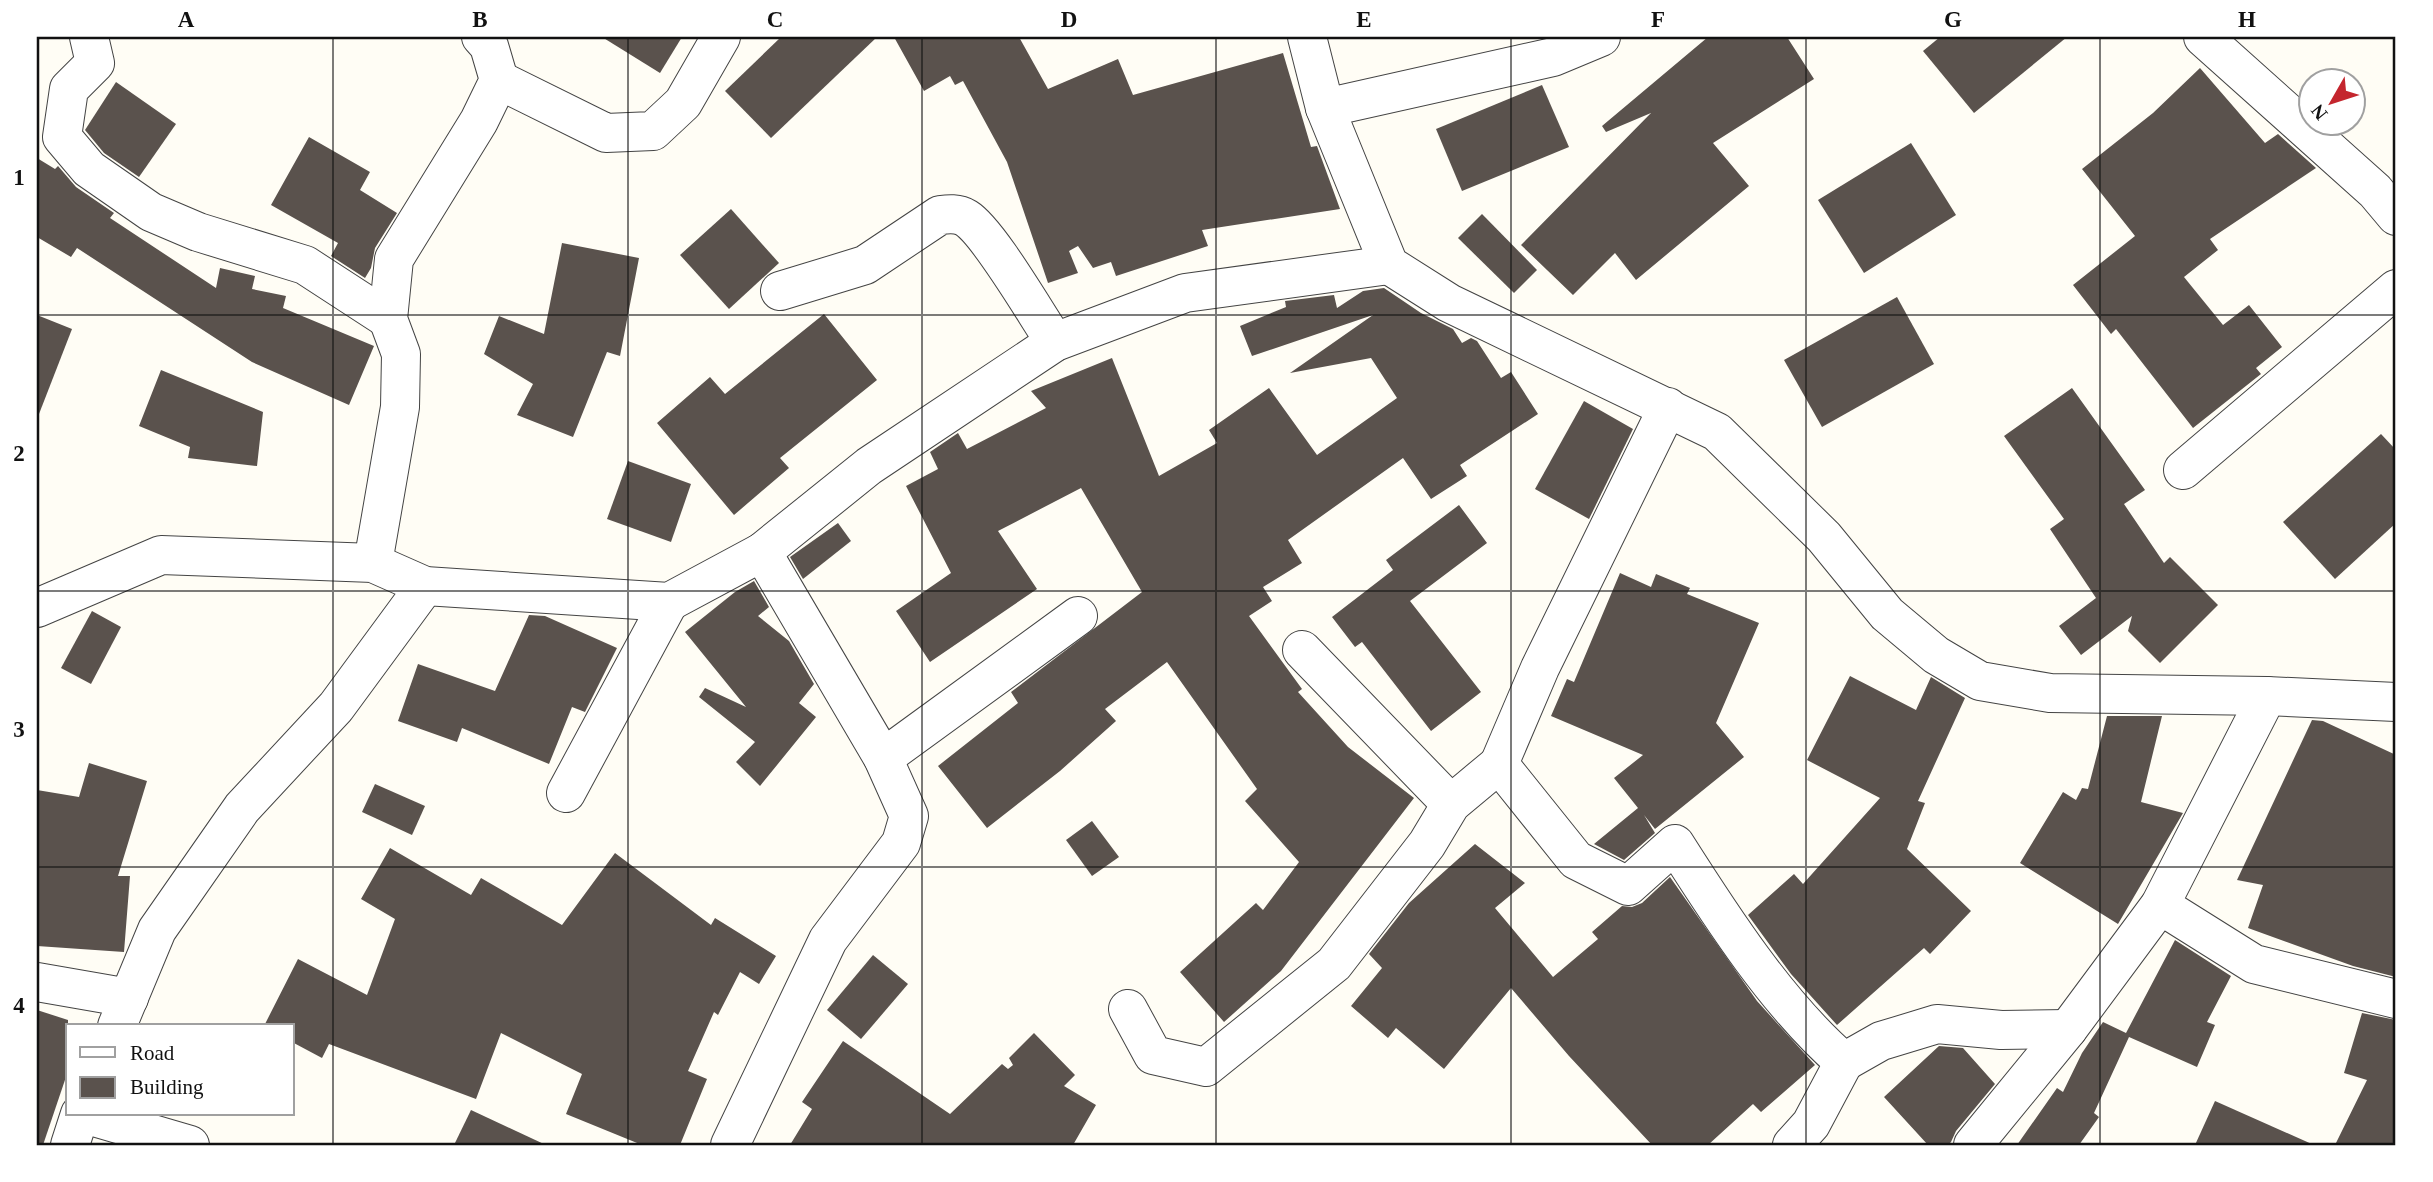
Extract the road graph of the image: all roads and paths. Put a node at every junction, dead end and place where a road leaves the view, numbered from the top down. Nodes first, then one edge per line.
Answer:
1 (89, 37) edge
2 (481, 37) edge
3 (721, 37) edge
4 (1307, 37) edge
5 (1601, 37) edge
6 (2203, 37) edge
7 (499, 80) junction
8 (1325, 108) junction
9 (2396, 216) edge
10 (1389, 265) junction
11 (2396, 289) edge
12 (780, 291) dead end
13 (388, 319) junction
14 (1055, 342) junction
15 (1668, 407) junction
16 (2183, 470) dead end
17 (762, 551) junction
18 (373, 563) junction
19 (425, 586) junction
20 (669, 602) junction
21 (37, 608) edge
22 (1078, 616) dead end
23 (1302, 650) dead end
24 (2267, 696) junction
25 (2396, 702) edge
26 (883, 758) junction
27 (1499, 764) junction
28 (566, 793) dead end
29 (1451, 804) junction
30 (2160, 905) junction
31 (37, 982) edge
32 (2396, 999) edge
33 (1128, 1009) dead end
34 (123, 1012) edge
35 (2068, 1029) junction
36 (1844, 1062) junction
37 (82, 1116) edge
38 (90, 1116) edge
39 (70, 1145) edge
40 (190, 1145) edge
41 (730, 1145) edge
42 (1792, 1145) edge
43 (1973, 1145) edge

1 - 13 street
2 - 7 street
3 - 7 street
4 - 8 street
5 - 8 street
6 - 9 street
7 - 13 street
8 - 10 street
10 - 14 street
10 - 15 street
11 - 16 street
12 - 14 street
13 - 18 street
14 - 17 street
15 - 24 street
15 - 27 street
17 - 20 street
17 - 26 street
18 - 19 street
18 - 21 street
19 - 20 street
19 - 34 street
20 - 28 street
22 - 26 street
23 - 29 street
24 - 25 street
24 - 30 street
26 - 41 street
27 - 29 street
27 - 36 street
29 - 33 street
30 - 32 street
30 - 35 street
31 - 34 street
35 - 36 street
35 - 43 street
36 - 42 street
37 - 39 street
38 - 40 street

